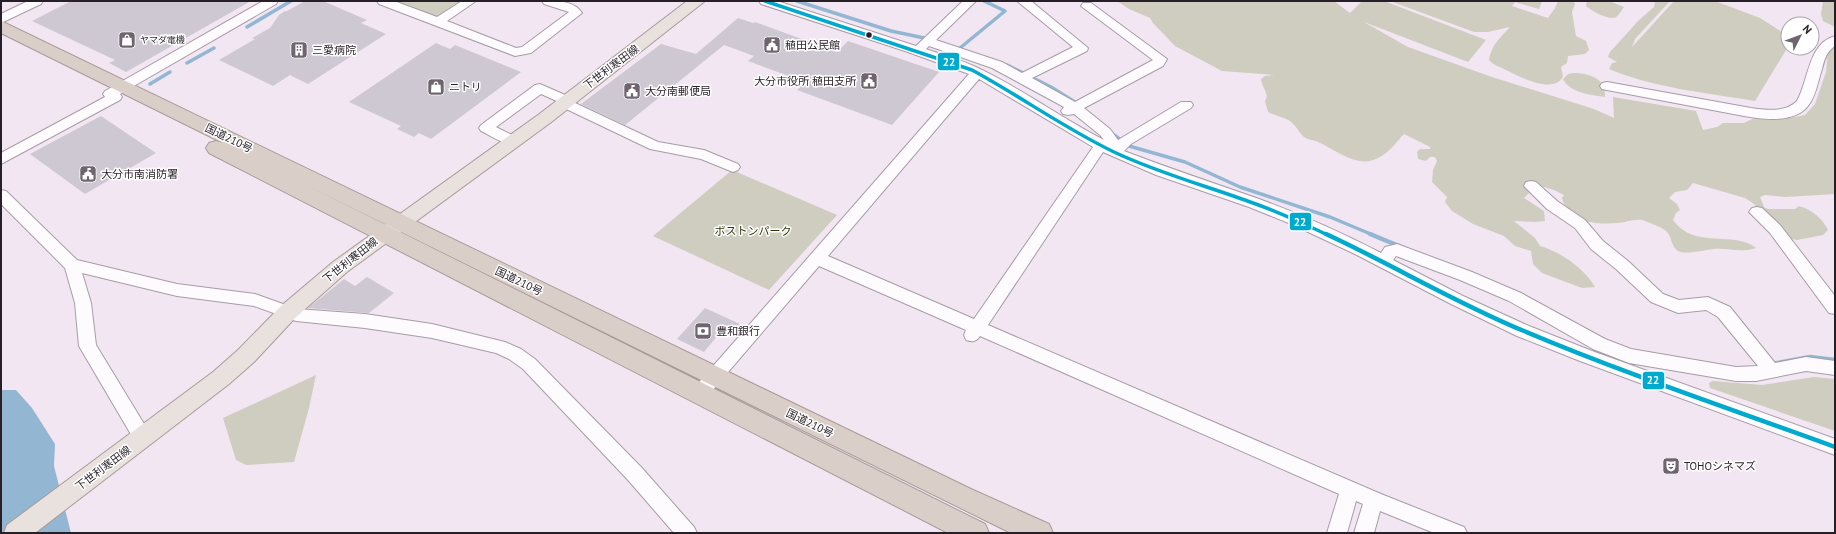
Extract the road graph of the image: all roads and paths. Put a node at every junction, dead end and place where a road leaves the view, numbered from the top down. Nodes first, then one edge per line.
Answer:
1 (37, 1) edge
2 (383, 1) edge
3 (470, 1) edge
4 (548, 1) edge
5 (697, 1) edge
6 (766, 1) edge
7 (970, 1) edge
8 (1023, 1) edge
9 (266, 2) edge
10 (1087, 6) dead end
11 (1, 19) edge
12 (438, 22) junction
13 (1, 26) edge
14 (1, 39) edge
15 (1835, 40) edge
16 (922, 46) junction
17 (977, 73) junction
18 (1022, 78) junction
19 (1607, 86) dead end
20 (116, 92) junction
21 (566, 102) junction
22 (1186, 105) dead end
23 (1078, 106) junction
24 (1055, 119) junction
25 (513, 141) junction
26 (1116, 145) junction
27 (1, 159) edge
28 (733, 167) dead end
29 (1531, 186) dead end
30 (1, 195) edge
31 (1757, 212) dead end
32 (392, 228) junction
33 (1384, 261) junction
34 (814, 262) junction
35 (72, 265) junction
36 (1827, 287) edge
37 (1835, 308) edge
38 (288, 312) junction
39 (975, 331) junction
40 (1682, 365) junction
41 (1835, 368) edge
42 (1771, 371) junction
43 (714, 376) junction
44 (1681, 391) junction
45 (699, 394) junction
46 (134, 444) junction
47 (1835, 446) edge
48 (1349, 493) junction
49 (1373, 504) junction
50 (16, 533) edge
51 (687, 533) edge
52 (975, 533) edge
53 (1039, 533) edge
54 (1337, 533) edge
55 (1364, 533) edge
56 (1434, 533) edge
57 (1457, 533) edge

1 - 11 street
2 - 12 street
3 - 12 street
4 - 12 street
5 - 21 main road, 下世利寒田線
6 - 16 street
7 - 16 street
8 - 18 street
9 - 20 street
10 - 23 street
13 - 20 highway, 国道210号
14 - 20 highway, 国道210号
15 - 19 street
16 - 17 street
16 - 18 street
17 - 24 street
17 - 34 street
18 - 23 street
20 - 27 street
20 - 32 highway, 国道210号
21 - 25 main road, 下世利寒田線
21 - 25 street
21 - 28 street
22 - 26 street
23 - 24 street
23 - 26 street
24 - 26 street
25 - 32 main road, 下世利寒田線
26 - 33 street
26 - 39 street
29 - 42 street
30 - 35 street
31 - 36 street
32 - 38 main road, 下世利寒田線
32 - 43 highway, 国道210号
32 - 45 highway, 国道210号
33 - 40 street
33 - 44 street
34 - 39 street
34 - 43 street
35 - 38 street
35 - 46 street
36 - 37 street
38 - 46 main road, 下世利寒田線
38 - 51 street
39 - 48 street
40 - 42 street
40 - 44 street
41 - 42 street
43 - 45 street
43 - 53 highway, 国道210号
44 - 47 street
45 - 52 highway, 国道210号
46 - 50 main road, 下世利寒田線
48 - 49 street
48 - 54 street
49 - 55 street
49 - 56 street
49 - 57 street

